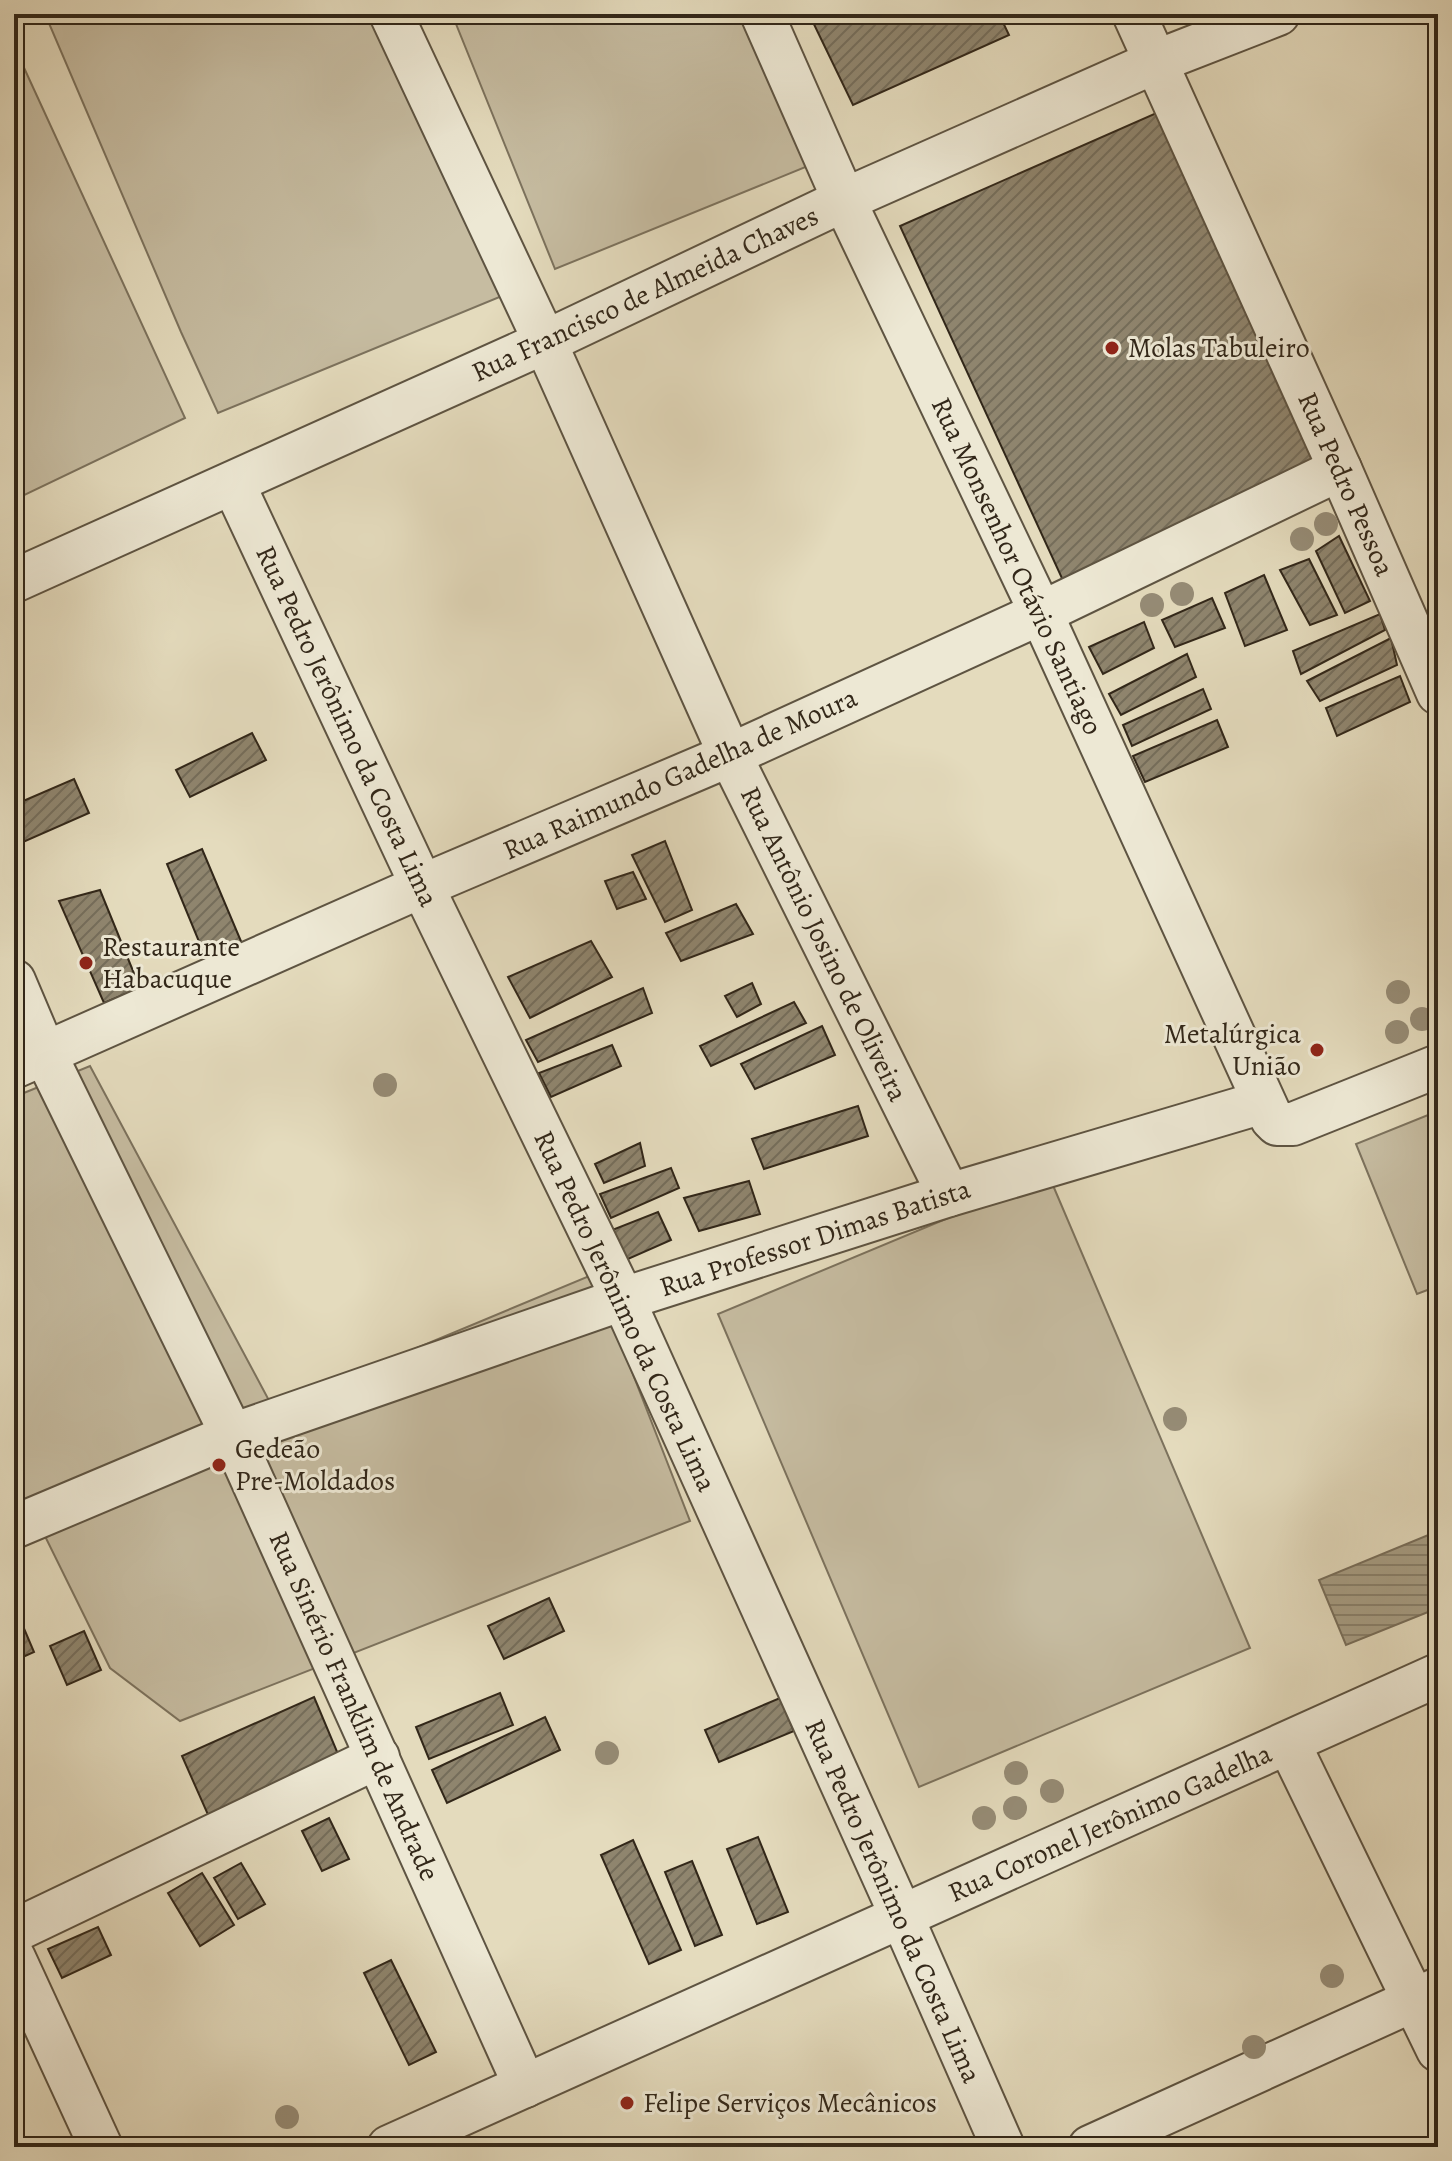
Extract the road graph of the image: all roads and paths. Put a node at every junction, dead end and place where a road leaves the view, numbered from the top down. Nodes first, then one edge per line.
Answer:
1 (391, 14) edge
2 (762, 14) edge
3 (1134, 14) edge
4 (1278, 14) edge
5 (1155, 62) junction
6 (844, 200) junction
7 (545, 342) junction
8 (1340, 469) junction
9 (233, 483) junction
10 (14, 581) edge
11 (1041, 613) junction
12 (1438, 693) edge
13 (730, 755) junction
14 (422, 886) junction
15 (14, 981) edge
16 (30, 1060) edge
17 (1438, 1066) edge
18 (1267, 1110) junction
19 (949, 1195) junction
20 (623, 1299) junction
21 (232, 1435) junction
22 (14, 1527) edge
23 (1438, 1675) edge
24 (1289, 1744) junction
25 (378, 1757) junction
26 (901, 1915) junction
27 (14, 1931) edge
28 (14, 1958) edge
29 (1426, 1995) edge
30 (1438, 2050) edge
31 (525, 2086) junction
32 (101, 2147) edge
33 (389, 2147) edge
34 (1003, 2147) edge
35 (1090, 2147) edge

1 - 7 street, Rua Antônio Josino de Oliveira
2 - 6 street, Rua Monsenhor Otávio Santiago
3 - 5 street, Rua Pedro Pessoa
4 - 5 street, Rua Francisco de Almeida Chaves
5 - 6 street, Rua Francisco de Almeida Chaves
5 - 8 street, Rua Pedro Pessoa
6 - 7 street, Rua Francisco de Almeida Chaves
6 - 11 street, Rua Monsenhor Otávio Santiago
7 - 9 street, Rua Francisco de Almeida Chaves
7 - 13 street, Rua Antônio Josino de Oliveira
8 - 11 street, Rua Raimundo Gadelha de Moura
8 - 12 street, Rua Pedro Pessoa
9 - 10 street, Rua Francisco de Almeida Chaves
9 - 14 street, Rua Pedro Jerônimo da Costa Lima
11 - 13 street, Rua Raimundo Gadelha de Moura
11 - 18 street, Rua Monsenhor Otávio Santiago
13 - 14 street, Rua Raimundo Gadelha de Moura
13 - 19 street, Rua Antônio Josino de Oliveira
14 - 16 street, Rua Raimundo Gadelha de Moura
14 - 20 street, Rua Pedro Jerônimo da Costa Lima
15 - 16 street, Rua Sinério Franklim de Andrade
16 - 21 street, Rua Sinério Franklim de Andrade
17 - 18 street, Rua Professor Dimas Batista
18 - 19 street, Rua Professor Dimas Batista
19 - 20 street, Rua Professor Dimas Batista
20 - 21 street, Rua Professor Dimas Batista
20 - 26 street, Rua Pedro Jerônimo da Costa Lima
21 - 22 street, Rua Professor Dimas Batista
21 - 25 street, Rua Sinério Franklim de Andrade
23 - 24 street, Rua Coronel Jerônimo Gadelha
24 - 26 street, Rua Coronel Jerônimo Gadelha
24 - 29 street
25 - 27 street
25 - 31 street, Rua Sinério Franklim de Andrade
26 - 31 street, Rua Coronel Jerônimo Gadelha
26 - 34 street, Rua Pedro Jerônimo da Costa Lima
28 - 32 street
29 - 30 street
29 - 35 street
31 - 33 street, Rua Coronel Jerônimo Gadelha

